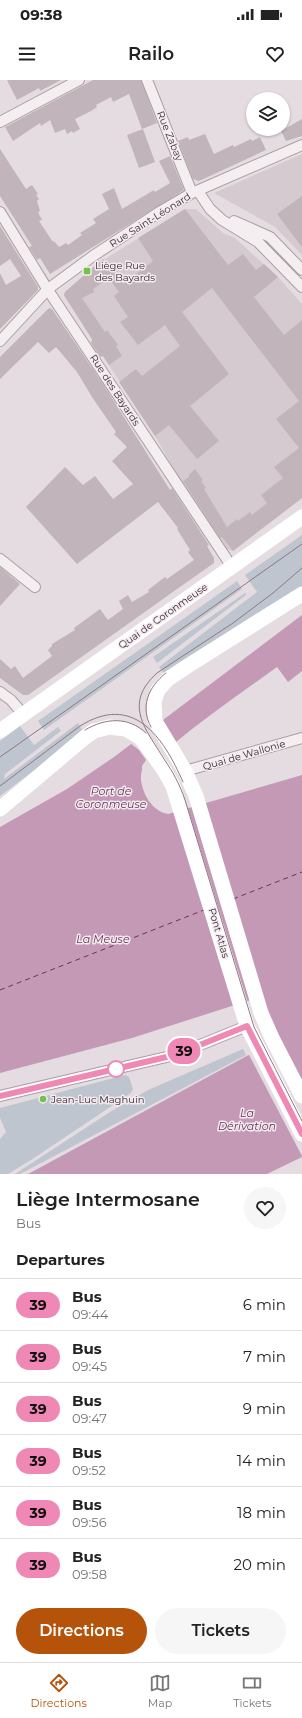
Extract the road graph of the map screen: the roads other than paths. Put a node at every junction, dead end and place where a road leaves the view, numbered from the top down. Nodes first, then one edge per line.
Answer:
1 (79, 80) edge
2 (147, 80) edge
3 (0, 122) edge
4 (302, 145) edge
5 (195, 192) junction
6 (0, 212) edge
7 (222, 220) junction
8 (302, 270) edge
9 (302, 287) edge
10 (48, 289) junction
11 (0, 341) edge
12 (302, 517) edge
13 (0, 559) edge
14 (232, 567) junction
15 (35, 587) dead end
16 (302, 594) edge
17 (0, 692) edge
18 (23, 714) junction
19 (0, 731) edge
20 (302, 738) edge
21 (185, 771) junction
22 (0, 809) edge
23 (247, 1026) junction
24 (0, 1096) edge
25 (302, 1096) edge
26 (302, 1134) edge

1 - 3 street
2 - 5 street, Rue Zabay
4 - 5 street, Rue Saint-Léonard
5 - 7 street, Rue Zabay
5 - 10 street, Rue Saint-Léonard
6 - 10 street, Rue des Bayards
7 - 8 street
7 - 9 street, Rue Zabay
10 - 11 street, Rue Saint-Léonard
10 - 14 street, Rue des Bayards
12 - 14 street, Quai de Coronmeuse
13 - 15 street
14 - 18 street, Quai de Coronmeuse
16 - 21 street, Pont Atlas
17 - 18 street
18 - 19 street, Quai de Coronmeuse
20 - 21 street, Quai de Wallonie
21 - 25 street, Pont Atlas
22 - 23 street, Pont Atlas
23 - 24 street
23 - 26 street, Pont Atlas

